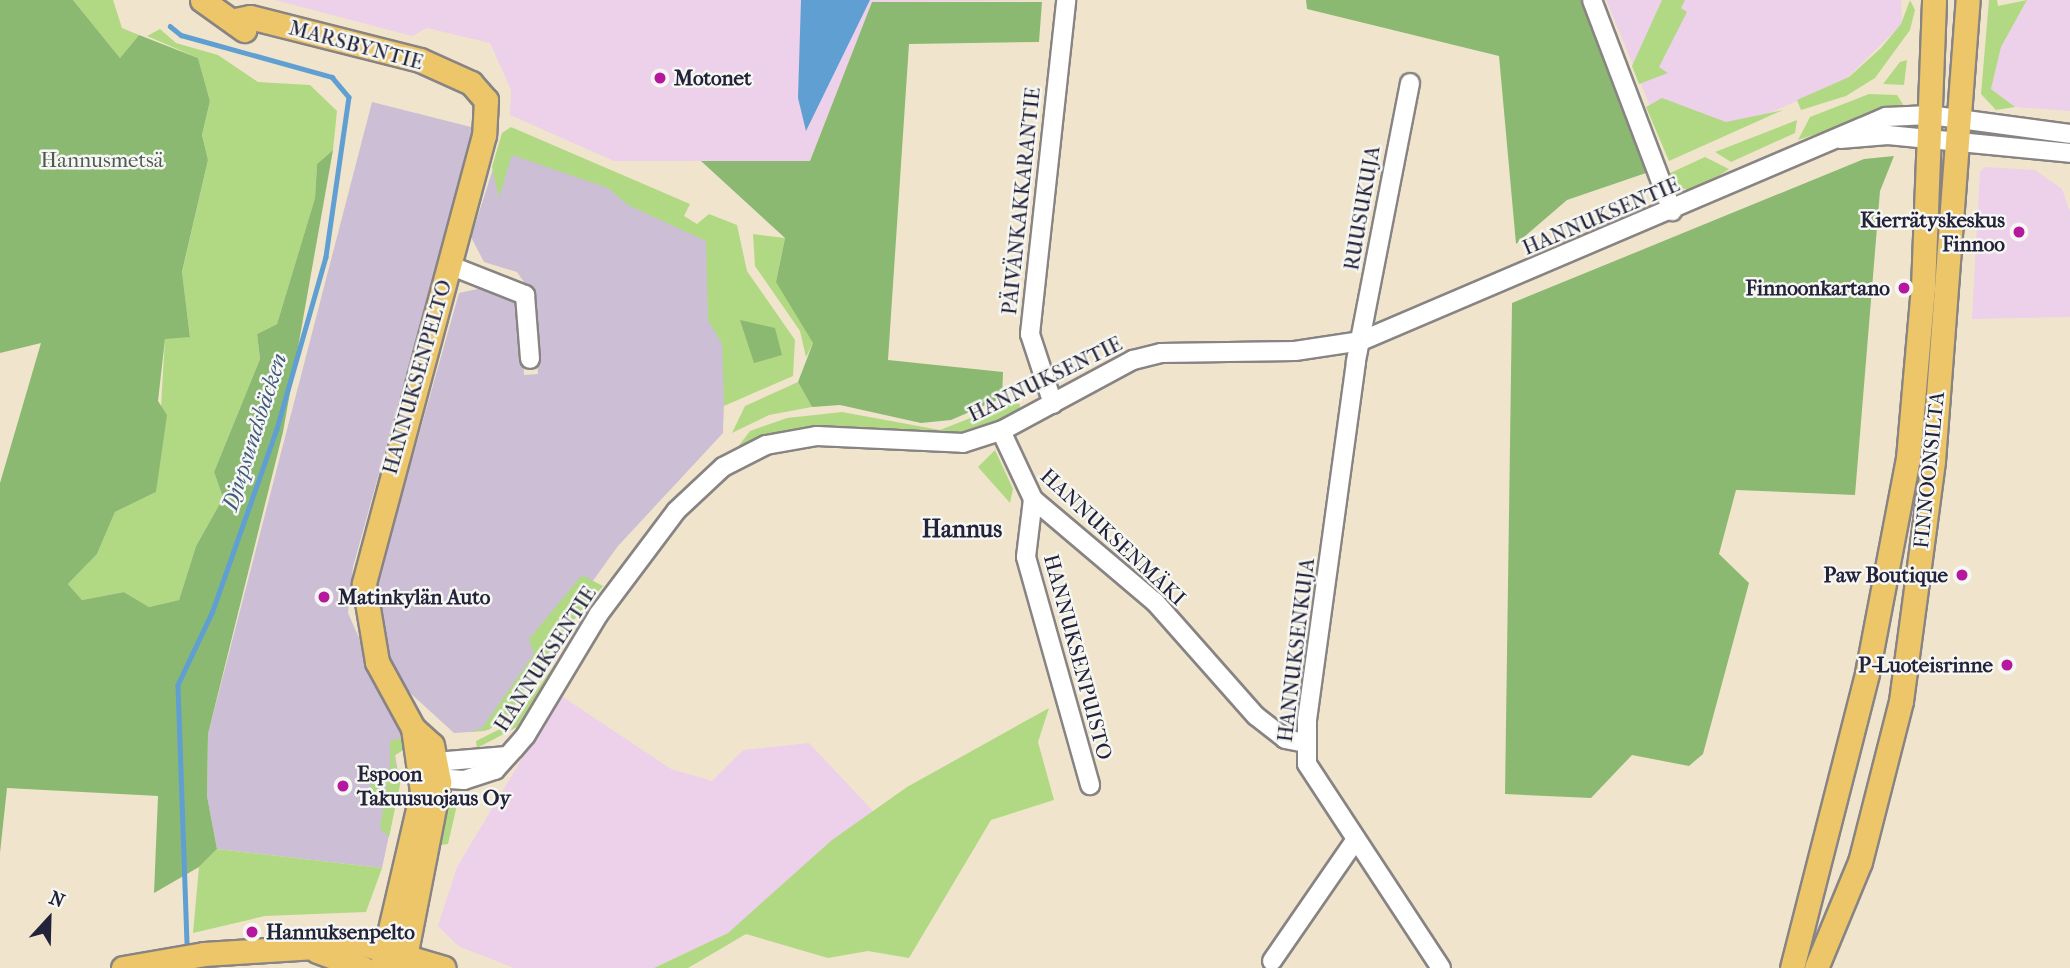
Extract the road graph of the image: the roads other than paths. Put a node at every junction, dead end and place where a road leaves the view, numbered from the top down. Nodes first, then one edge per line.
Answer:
1 (202, 0) edge
2 (1066, 0) edge
3 (1592, 0) edge
4 (1934, 0) edge
5 (1968, 0) edge
6 (455, 76) joint
7 (1410, 83) dead end
8 (1930, 115) junction
9 (1958, 132) junction
10 (2070, 134) edge
11 (1840, 139) junction
12 (1929, 139) junction
13 (2070, 153) edge
14 (1672, 211) junction
15 (449, 265) junction
16 (1361, 341) junction
17 (530, 359) dead end
18 (1053, 404) junction
19 (1001, 431) junction
20 (1033, 499) junction
21 (1306, 743) junction
22 (432, 774) junction
23 (1090, 786) dead end
24 (1354, 842) junction
25 (317, 951) junction
26 (394, 960) edge
27 (1272, 961) dead end
28 (123, 968) edge
29 (363, 968) edge
30 (444, 968) edge
31 (1441, 968) edge
32 (1792, 968) edge
33 (1816, 968) edge

1 - 6 main road, MARSBYNTIE
2 - 18 street, PÄIVÄNKAKKARANTIE
3 - 14 street
4 - 8 main road, FINNOONSILTA
5 - 9 main road, FINNOONSILTA
6 - 15 main road, HANNUKSENPELTO
7 - 16 street, RUUSUKUJA
8 - 9 street, HANNUKSENTIE
8 - 11 street, HANNUKSENTIE
8 - 12 main road, FINNOONSILTA
9 - 10 street
9 - 12 street, HANNUKSENTIE
9 - 13 street
9 - 33 main road, FINNOONSILTA
11 - 12 street, HANNUKSENTIE
11 - 14 street, HANNUKSENTIE
12 - 32 main road, FINNOONSILTA
14 - 16 street, HANNUKSENTIE
15 - 17 street
15 - 22 main road, HANNUKSENPELTO
16 - 18 street, HANNUKSENTIE
16 - 21 street, HANNUKSENKUJA
18 - 19 street, HANNUKSENTIE
19 - 20 street, HANNUKSENMÄKI
19 - 22 street, HANNUKSENTIE
20 - 21 street, HANNUKSENMÄKI
20 - 23 street, HANNUKSENPUISTO
21 - 24 street, HANNUKSENKUJA
22 - 26 main road
24 - 27 street
24 - 31 street, HANNUKSENKUJA
25 - 26 main road
25 - 28 main road
25 - 29 main road
26 - 30 main road

